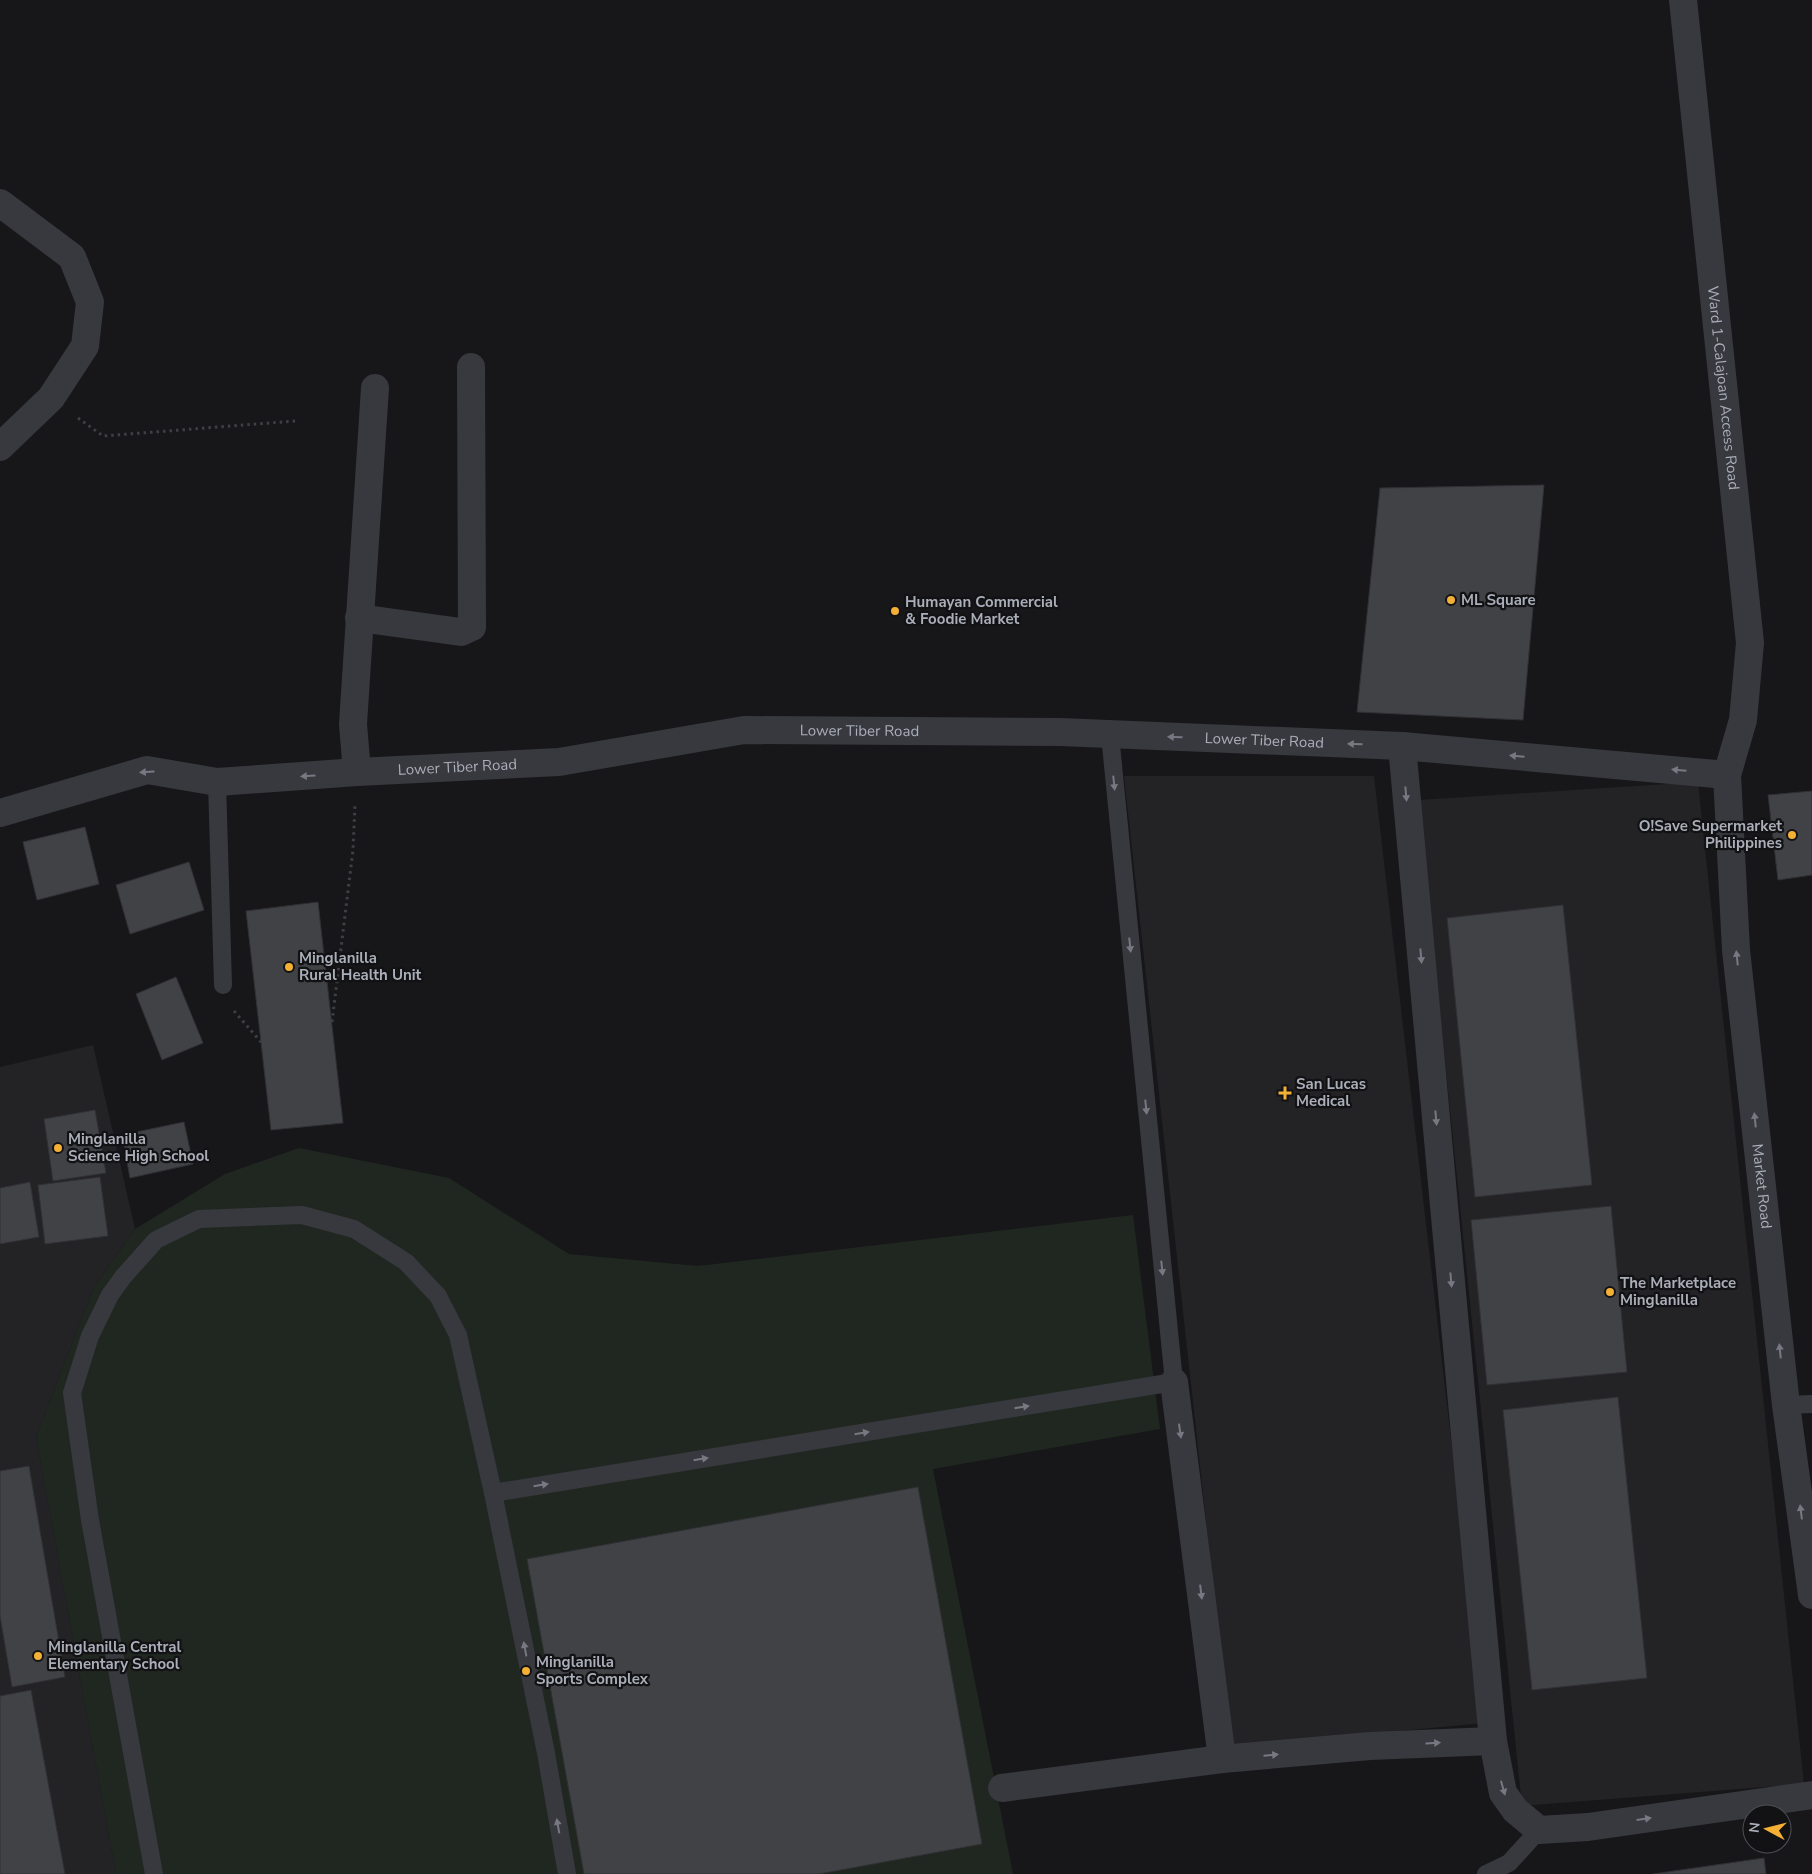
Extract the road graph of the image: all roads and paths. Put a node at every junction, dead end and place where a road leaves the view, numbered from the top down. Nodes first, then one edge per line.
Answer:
1 (1684, 0) edge
2 (0, 203) edge
3 (470, 367) dead end
4 (375, 388) dead end
5 (51, 398) junction
6 (296, 421) dead end
7 (0, 447) edge
8 (359, 618) junction
9 (1110, 735) junction
10 (1402, 746) junction
11 (357, 772) junction
12 (1727, 775) junction
13 (217, 782) junction
14 (0, 813) edge
15 (223, 985) joint
16 (332, 1022) dead end
17 (261, 1042) dead end
18 (1174, 1382) junction
19 (1799, 1404) edge
20 (493, 1493) junction
21 (1812, 1595) edge
22 (1493, 1740) junction
23 (1222, 1759) junction
24 (1002, 1788) dead end
25 (1812, 1795) edge
26 (1539, 1830) junction
27 (154, 1874) edge
28 (567, 1874) edge
29 (1486, 1874) edge

1 - 12 street, Ward 1-Calajoan Access Road
2 - 5 street
3 - 8 street
4 - 8 street
5 - 6 path
5 - 7 street
8 - 11 street
10 -> 9 street, Lower Tiber Road
9 - 11 street, Lower Tiber Road
9 -> 18 lane
12 -> 10 street, Lower Tiber Road
10 -> 22 street
11 -> 13 street, Lower Tiber Road
11 - 16 path
19 -> 12 street, Market Road
13 -> 14 street, Lower Tiber Road
13 - 15 lane
15 - 17 path
20 -> 18 lane
18 -> 23 street
21 -> 19 street, Market Road
20 - 27 lane
28 -> 20 lane
23 -> 22 street
22 -> 26 street
23 - 24 street
26 -> 25 street
26 - 29 lane

